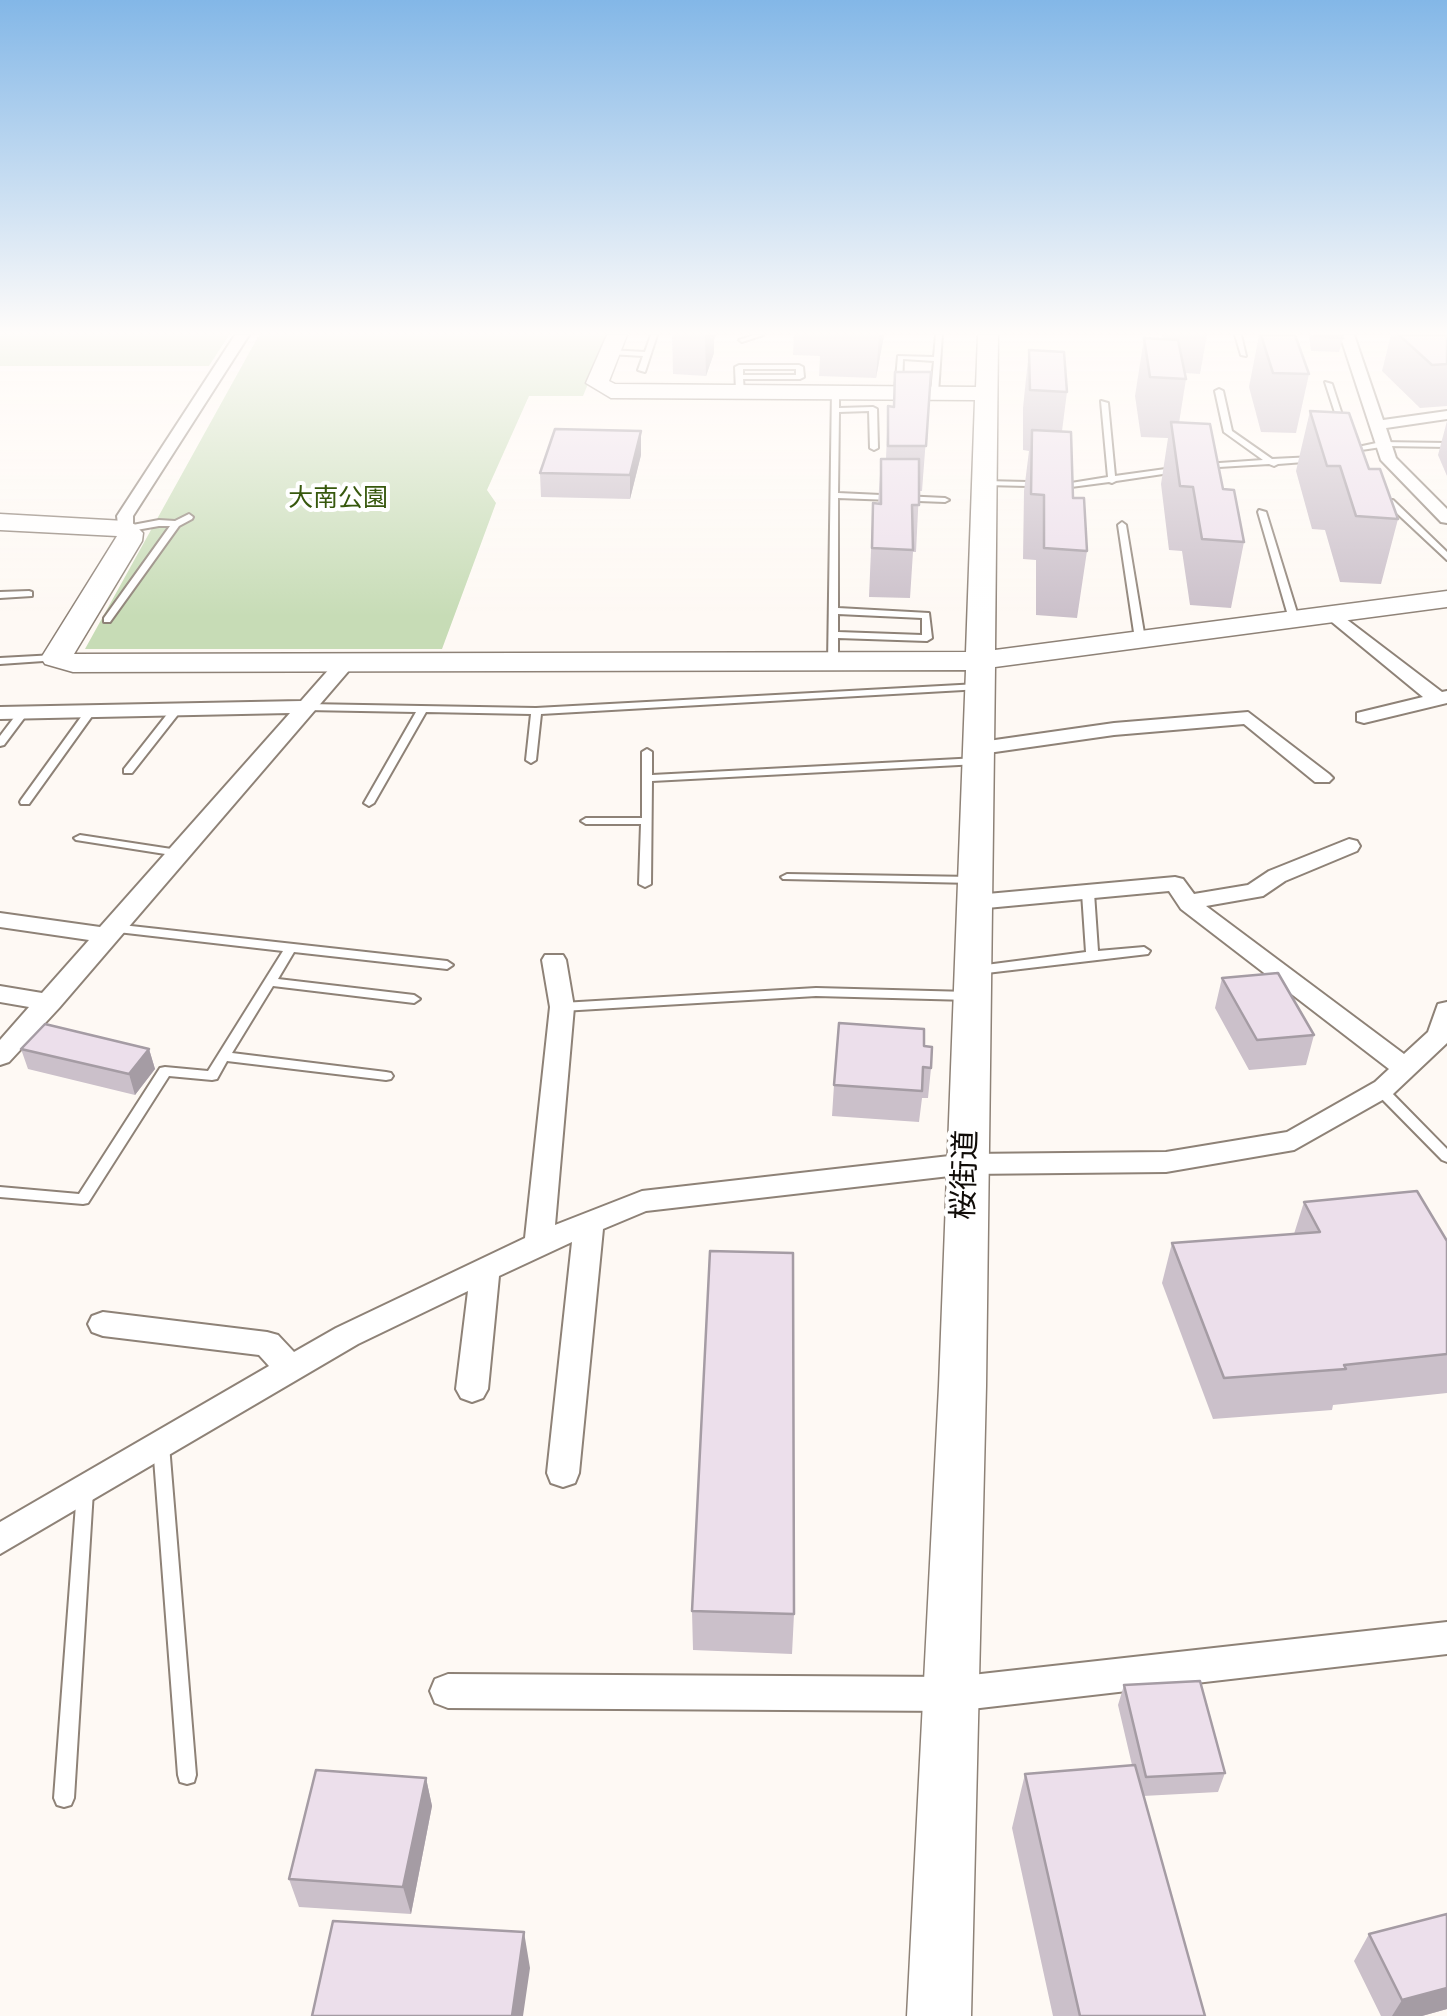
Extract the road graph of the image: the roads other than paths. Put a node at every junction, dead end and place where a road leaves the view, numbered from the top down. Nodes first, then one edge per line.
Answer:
1 (181, 429) edge
2 (835, 429) edge
3 (874, 429) edge
4 (986, 429) edge
5 (1107, 429) edge
6 (1227, 429) edge
7 (1344, 429) edge
8 (1379, 429) edge
9 (1384, 445) junction
10 (1447, 445) edge
11 (874, 448) dead end
12 (1352, 450) junction
13 (1274, 464) junction
14 (1112, 481) junction
15 (984, 483) junction
16 (834, 495) junction
17 (944, 500) dead end
18 (1390, 502) edge
19 (1262, 512) dead end
20 (189, 516) dead end
21 (1447, 518) edge
22 (0, 522) edge
23 (176, 524) junction
24 (1122, 524) dead end
25 (126, 529) junction
26 (1447, 557) edge
27 (0, 594) edge
28 (29, 594) dead end
29 (1447, 599) edge
30 (833, 611) junction
31 (1333, 614) junction
32 (1294, 619) junction
33 (107, 620) dead end
34 (1140, 639) junction
35 (833, 650) junction
36 (54, 658) junction
37 (0, 661) edge
38 (345, 662) junction
39 (983, 673) junction
40 (1443, 698) edge
41 (306, 707) junction
42 (176, 710) junction
43 (422, 710) junction
44 (536, 711) junction
45 (90, 712) junction
46 (0, 713) edge
47 (23, 713) junction
48 (1364, 717) dead end
49 (0, 743) edge
50 (646, 752) dead end
51 (981, 755) junction
52 (531, 760) dead end
53 (128, 771) dead end
54 (648, 778) junction
55 (1322, 778) dead end
56 (25, 802) dead end
57 (370, 804) dead end
58 (646, 820) junction
59 (586, 822) dead end
60 (80, 838) dead end
61 (1349, 846) dead end
62 (178, 853) junction
63 (787, 877) dead end
64 (646, 884) dead end
65 (976, 891) junction
66 (1088, 893) junction
67 (1188, 902) junction
68 (0, 920) edge
69 (109, 932) junction
70 (291, 948) junction
71 (1144, 951) dead end
72 (1092, 955) junction
73 (554, 960) dead end
74 (447, 964) dead end
75 (272, 982) junction
76 (973, 983) junction
77 (0, 994) edge
78 (414, 999) dead end
79 (50, 1002) junction
80 (562, 1007) junction
81 (1446, 1015) edge
82 (0, 1056) edge
83 (227, 1058) junction
84 (1405, 1068) junction
85 (386, 1076) dead end
86 (1381, 1090) junction
87 (1447, 1158) edge
88 (967, 1164) junction
89 (0, 1192) edge
90 (589, 1222) junction
91 (539, 1244) junction
92 (485, 1270) junction
93 (104, 1324) dead end
94 (291, 1369) junction
95 (472, 1389) dead end
96 (160, 1444) junction
97 (563, 1473) dead end
98 (85, 1488) junction
99 (0, 1539) edge
100 (1447, 1638) edge
101 (448, 1691) dead end
102 (954, 1694) junction
103 (187, 1776) dead end
104 (64, 1798) dead end
105 (939, 2016) edge

1 - 25 street
2 - 16 lane
3 - 11 lane
4 - 15 street, 桜街道
5 - 14 lane
6 - 13 lane
7 - 12 lane
8 - 9 street
9 - 10 lane
9 - 12 lane
9 - 21 street
12 - 13 lane
13 - 14 lane
14 - 15 lane
15 - 39 street, 桜街道
16 - 17 lane
16 - 30 lane
18 - 26 lane
19 - 32 lane
20 - 23 lane
22 - 25 street
23 - 25 lane
23 - 33 lane
24 - 34 lane
25 - 36 street
27 - 28 lane
29 - 31 street
30 - 35 lane
30 - 35 lane
31 - 32 street
31 - 40 street
32 - 34 street
34 - 39 street
35 - 38 street
35 - 39 street
36 - 37 lane
36 - 38 street
38 - 41 street
39 - 44 lane
39 - 51 street, 桜街道
40 - 48 street
41 - 42 street
41 - 43 lane
41 - 62 street
42 - 45 street
42 - 53 lane
43 - 44 lane
43 - 57 lane
44 - 52 lane
45 - 47 street
45 - 56 lane
46 - 47 street
47 - 49 lane
50 - 54 lane
51 - 54 lane
51 - 55 street
51 - 65 street, 桜街道
54 - 58 lane
58 - 59 lane
58 - 64 lane
60 - 62 lane
61 - 67 street
62 - 69 street
63 - 65 lane
65 - 66 street
65 - 76 street, 桜街道
66 - 67 street
66 - 72 lane
67 - 84 street
68 - 69 street
69 - 70 lane
69 - 79 street
70 - 74 lane
70 - 75 lane
71 - 72 lane
72 - 76 lane
73 - 80 street
75 - 78 lane
75 - 83 lane
76 - 80 lane
76 - 88 street, 桜街道
77 - 79 street
79 - 82 street
80 - 91 street
81 - 84 street
83 - 85 lane
83 - 89 lane
84 - 86 street
86 - 87 lane
86 - 88 street
88 - 90 street
88 - 102 street, 桜街道
90 - 91 street
90 - 97 street
91 - 92 street
92 - 94 street
92 - 95 street
93 - 94 street
94 - 96 street
96 - 98 street
96 - 103 lane
98 - 99 street
98 - 104 lane
100 - 102 street
101 - 102 street
102 - 105 street, 桜街道

